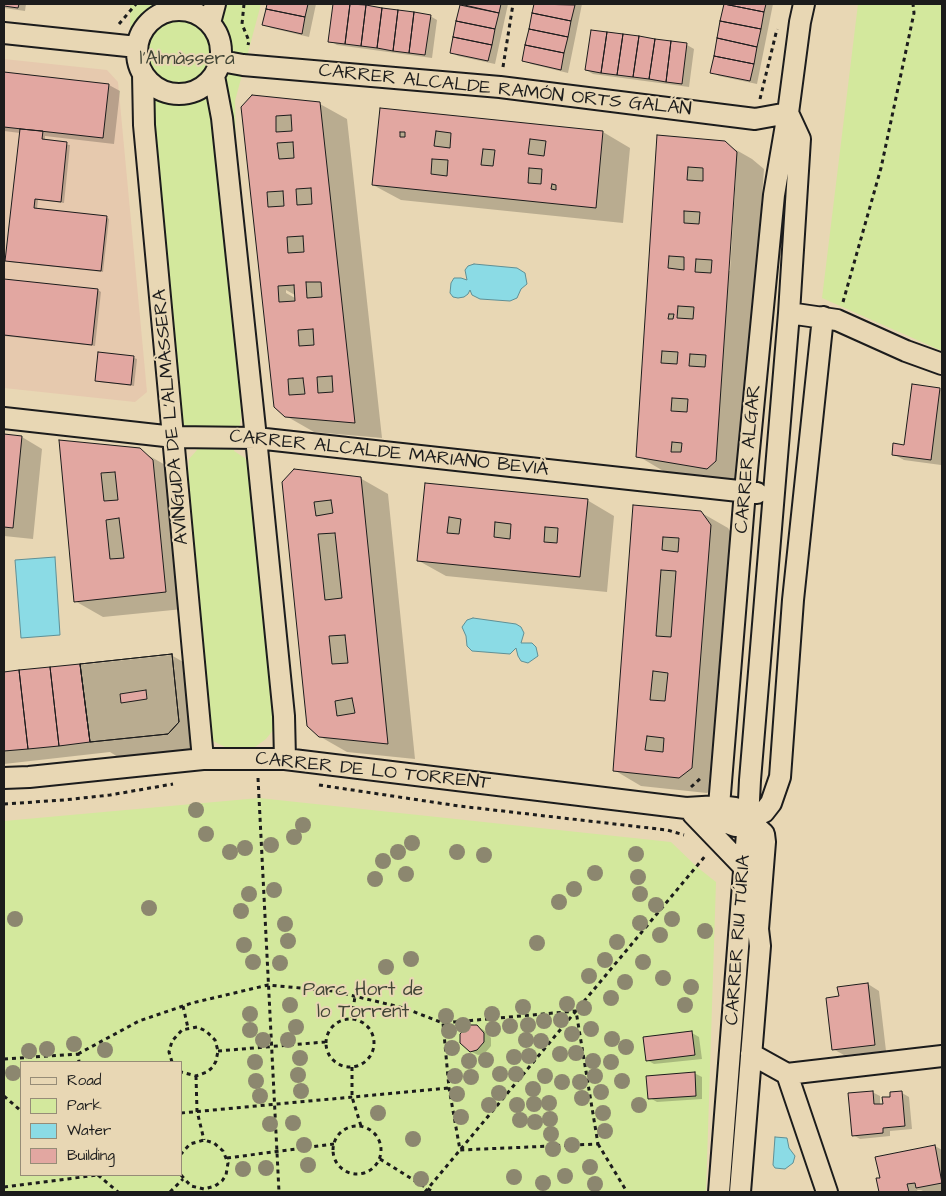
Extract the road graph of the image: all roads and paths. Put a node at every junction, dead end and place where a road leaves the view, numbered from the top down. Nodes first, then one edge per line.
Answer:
1 (244, 4) edge
2 (513, 4) edge
3 (804, 4) edge
4 (913, 4) edge
5 (157, 10) edge
6 (212, 13) edge
7 (778, 22) dead end
8 (4, 33) edge
9 (137, 47) junction
10 (243, 65) junction
11 (218, 69) junction
12 (143, 74) junction
13 (500, 88) junction
14 (788, 113) junction
15 (755, 119) junction
16 (789, 313) junction
17 (830, 319) junction
18 (942, 364) edge
19 (4, 418) edge
20 (174, 437) junction
21 (256, 438) junction
22 (745, 491) junction
23 (774, 495) junction
24 (203, 759) junction
25 (284, 759) junction
26 (266, 776) dead end
27 (29, 777) junction
28 (4, 778) edge
29 (4, 782) edge
30 (175, 783) dead end
31 (313, 784) dead end
32 (4, 804) edge
33 (744, 804) junction
34 (686, 808) junction
35 (667, 830) dead end
36 (710, 849) dead end
37 (744, 867) junction
38 (268, 985) junction
39 (355, 996) junction
40 (183, 1006) junction
41 (576, 1011) junction
42 (352, 1018) junction
43 (443, 1023) junction
44 (188, 1028) junction
45 (325, 1042) junction
46 (272, 1046) junction
47 (218, 1051) junction
48 (78, 1054) junction
49 (751, 1054) junction
50 (942, 1056) edge
51 (4, 1059) edge
52 (79, 1061) edge
53 (172, 1061) edge
54 (352, 1067) junction
55 (182, 1072) edge
56 (787, 1074) junction
57 (196, 1076) junction
58 (449, 1088) junction
59 (4, 1096) edge
60 (352, 1097) junction
61 (275, 1104) junction
62 (20, 1110) edge
63 (198, 1111) junction
64 (182, 1113) edge
65 (361, 1126) junction
66 (204, 1140) junction
67 (334, 1144) junction
68 (598, 1144) junction
69 (460, 1150) junction
70 (277, 1152) junction
71 (182, 1153) edge
72 (227, 1158) junction
73 (380, 1159) junction
74 (90, 1176) edge
75 (99, 1176) edge
76 (182, 1177) edge
77 (4, 1187) edge
78 (428, 1188) junction
79 (118, 1192) edge
80 (170, 1192) edge
81 (279, 1192) edge
82 (425, 1192) edge
83 (433, 1192) edge
84 (627, 1192) edge
85 (718, 1192) edge
86 (740, 1192) edge
87 (827, 1192) edge

1 - 10 path
2 - 13 path
3 - 14 street, CARRER ALGAR
4 - 17 path
5 - 6 street
5 - 9 street
6 - 11 street
7 - 15 path
8 - 9 street
9 - 12 street
10 - 11 street, CARRER ALCALDE RAMÓN ORTS GALÁN
10 - 13 street, CARRER ALCALDE RAMÓN ORTS GALÁN
11 - 12 street
11 - 21 street
12 - 20 street, AVINGUDA DE L'ALMÀSSERA
13 - 15 street, CARRER ALCALDE RAMÓN ORTS GALÁN
14 - 15 street, CARRER ALCALDE RAMÓN ORTS GALÁN
14 - 16 street, CARRER ALGAR
14 - 22 street, CARRER ALGAR
16 - 17 street
16 - 23 street, CARRER ALGAR
17 - 18 street
17 - 33 street
19 - 20 street, CARRER ALCALDE MARIANO BEVIÀ
20 - 21 street, CARRER ALCALDE MARIANO BEVIÀ
20 - 24 street, AVINGUDA DE L'ALMÀSSERA
21 - 22 street, CARRER ALCALDE MARIANO BEVIÀ
21 - 25 street
22 - 23 street, CARRER ALCALDE MARIANO BEVIÀ
22 - 33 street, CARRER ALGAR
23 - 33 street, CARRER ALGAR
24 - 25 street, CARRER DE LO TORRENT
24 - 27 street, CARRER DE LO TORRENT
25 - 34 street, CARRER DE LO TORRENT
26 - 38 path
27 - 28 street, CARRER DE LO TORRENT
27 - 29 street, CARRER DE LO TORRENT
30 - 32 path
31 - 35 path
33 - 34 street, CARRER DE LO TORRENT
33 - 34 street, CARRER DE LO TORRENT
33 - 37 street, CARRER RIU TÚRIA
33 - 49 street, CARRER RIU TÚRIA
34 - 37 street
36 - 41 path
37 - 85 street, CARRER RIU TÚRIA
38 - 39 path
38 - 40 path
38 - 46 path
39 - 42 path
39 - 43 path
40 - 44 path
40 - 48 path
41 - 43 path
41 - 68 path
41 - 69 path
42 - 45 path
42 - 54 path
43 - 58 path
44 - 47 path
44 - 53 path
45 - 46 path
45 - 54 path
46 - 47 path
46 - 61 path
47 - 57 path
48 - 51 path
48 - 52 path
49 - 56 street
49 - 86 street, CARRER RIU TÚRIA
50 - 56 street
54 - 60 path
55 - 57 path
56 - 87 street
57 - 63 path
58 - 60 path
58 - 69 path
59 - 62 path
60 - 61 path
60 - 65 path
61 - 63 path
61 - 70 path
63 - 64 path
63 - 66 path
65 - 67 path
65 - 73 path
66 - 71 path
66 - 72 path
67 - 70 path
67 - 73 path
68 - 69 path
68 - 84 path
69 - 78 path
70 - 72 path
70 - 81 path
72 - 76 path
73 - 78 path
74 - 77 path
75 - 79 path
76 - 80 path
78 - 82 path
78 - 83 path

